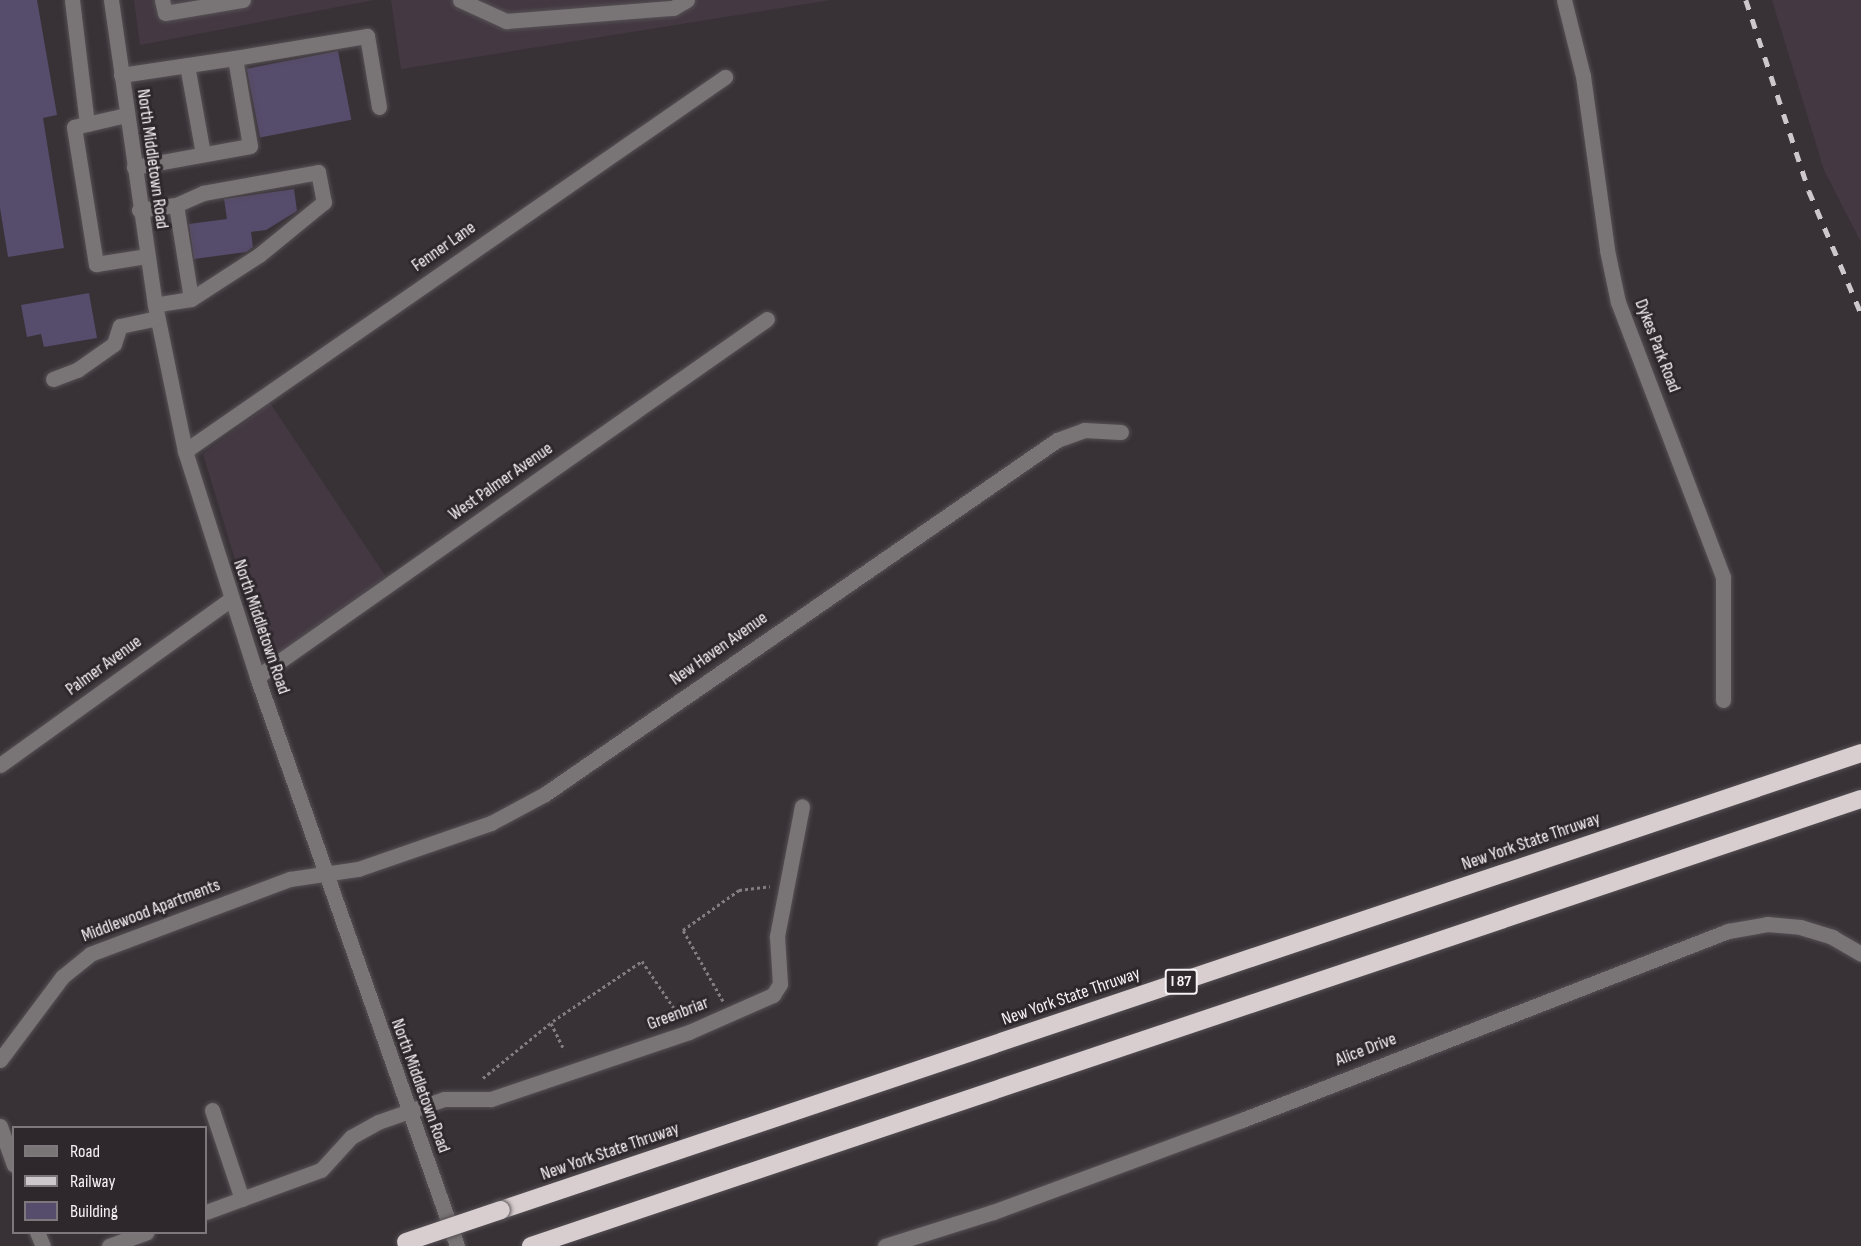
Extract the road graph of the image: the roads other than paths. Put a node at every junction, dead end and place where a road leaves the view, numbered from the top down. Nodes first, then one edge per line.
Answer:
1 (72, 0) edge
2 (111, 0) edge
3 (162, 0) edge
4 (243, 0) edge
5 (460, 0) edge
6 (687, 0) edge
7 (1564, 0) edge
8 (235, 58) junction
9 (187, 65) junction
10 (121, 75) junction
11 (725, 76) dead end
12 (379, 107) dead end
13 (126, 115) junction
14 (87, 124) junction
15 (203, 154) junction
16 (134, 167) junction
17 (176, 205) junction
18 (139, 210) junction
19 (147, 256) junction
20 (191, 299) junction
21 (156, 311) junction
22 (767, 319) dead end
23 (53, 379) dead end
24 (1121, 432) dead end
25 (185, 451) junction
26 (231, 599) junction
27 (257, 677) junction
28 (1723, 700) dead end
29 (1861, 753) edge
30 (0, 765) edge
31 (1861, 799) edge
32 (802, 806) dead end
33 (324, 871) junction
34 (1861, 954) edge
35 (0, 1060) edge
36 (212, 1110) dead end
37 (408, 1112) junction
38 (0, 1127) edge
39 (12, 1160) edge
40 (242, 1199) junction
41 (207, 1212) edge
42 (144, 1234) edge
43 (401, 1244) edge
44 (109, 1246) edge
45 (457, 1246) edge
46 (531, 1246) edge
47 (885, 1246) edge

1 - 14 street
2 - 10 street, North Middletown Road
3 - 4 street
5 - 6 street
7 - 28 street, Dykes Park Road
8 - 9 street
8 - 12 street
8 - 15 street
9 - 10 street
9 - 15 street
10 - 13 street, North Middletown Road
11 - 25 street, Fenner Lane
13 - 14 street
13 - 16 street, North Middletown Road
14 - 19 street
15 - 16 street
16 - 18 street, North Middletown Road
17 - 18 street
17 - 20 street
17 - 20 street
18 - 19 street, North Middletown Road
19 - 21 street, North Middletown Road
20 - 21 street
21 - 23 street
21 - 25 street, North Middletown Road
22 - 27 street, West Palmer Avenue
24 - 33 street, New Haven Avenue
25 - 26 street, North Middletown Road
26 - 27 street, North Middletown Road
26 - 30 street, Palmer Avenue
27 - 33 street, North Middletown Road
29 - 43 highway, New York State Thruway / I 87, bridge
31 - 46 highway, I 87
32 - 37 street, Greenbriar
33 - 35 street, Middlewood Apartments
33 - 37 street, North Middletown Road
34 - 47 street, Alice Drive
36 - 40 street
37 - 40 street
37 - 45 street, North Middletown Road
38 - 39 street
40 - 41 street
42 - 44 street

